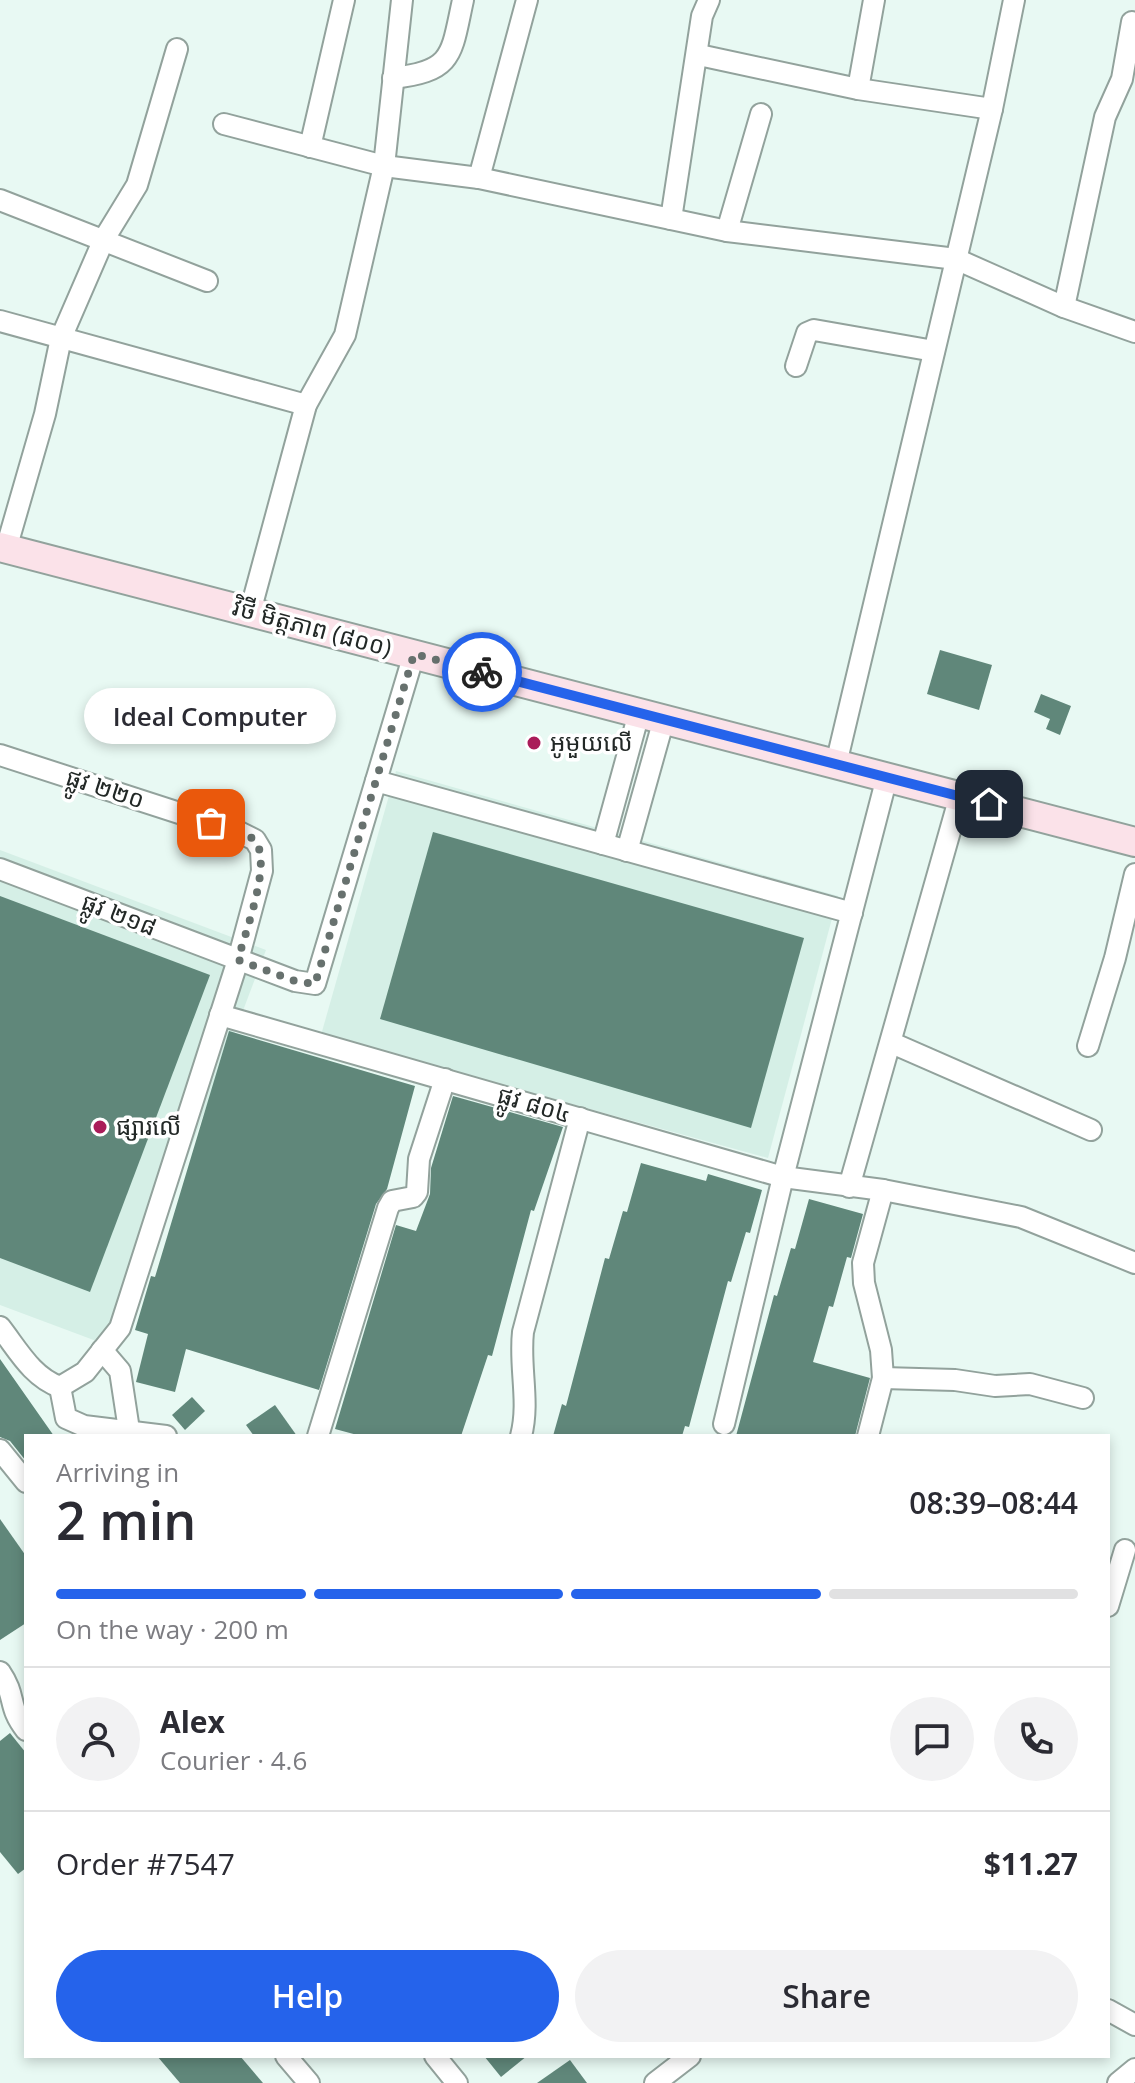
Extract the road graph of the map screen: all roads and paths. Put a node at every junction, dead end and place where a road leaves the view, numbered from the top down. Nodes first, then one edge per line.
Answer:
1 (344, 0) edge
2 (402, 0) edge
3 (463, 0) edge
4 (527, 0) edge
5 (709, 0) edge
6 (874, 0) edge
7 (1014, 0) edge
8 (1132, 22) dead end
9 (177, 49) dead end
10 (699, 55) junction
11 (393, 78) junction
12 (858, 89) junction
13 (992, 109) junction
14 (761, 114) dead end
15 (224, 124) dead end
16 (310, 147) junction
17 (384, 166) junction
18 (479, 178) junction
19 (0, 200) edge
20 (671, 219) junction
21 (727, 231) junction
22 (104, 239) junction
23 (956, 259) junction
24 (207, 281) dead end
25 (1064, 307) junction
26 (0, 321) edge
27 (1135, 332) edge
28 (61, 338) junction
29 (934, 351) junction
30 (796, 366) dead end
31 (306, 405) junction
32 (3, 548) edge
33 (250, 612) junction
34 (414, 654) junction
35 (651, 716) junction
36 (0, 755) edge
37 (836, 764) junction
38 (887, 777) junction
39 (376, 781) junction
40 (960, 796) junction
41 (1135, 842) edge
42 (603, 844) junction
43 (627, 851) junction
44 (0, 869) edge
45 (1135, 874) edge
46 (852, 913) junction
47 (238, 960) junction
48 (220, 1015) junction
49 (892, 1043) junction
50 (1088, 1046) dead end
51 (445, 1079) junction
52 (580, 1118) junction
53 (1091, 1130) dead end
54 (783, 1177) junction
55 (849, 1187) junction
56 (883, 1190) junction
57 (1135, 1263) edge
58 (0, 1327) edge
59 (102, 1350) junction
60 (883, 1378) junction
61 (60, 1387) junction
62 (1083, 1398) dead end
63 (724, 1424) dead end
64 (129, 1430) junction
65 (154, 1434) edge
66 (319, 1434) edge
67 (521, 1434) edge
68 (869, 1434) edge
69 (0, 1450) edge
70 (24, 1480) edge
71 (1125, 1550) dead end
72 (1110, 1599) edge
73 (0, 1672) edge
74 (12, 1708) edge
75 (24, 1727) edge
76 (1110, 2011) edge
77 (1135, 2025) edge
78 (288, 2058) edge
79 (437, 2058) edge
80 (687, 2058) edge
81 (1135, 2069) edge
82 (309, 2083) edge
83 (457, 2083) edge
84 (655, 2083) edge
85 (1118, 2083) edge

1 - 16 street
2 - 11 street
3 - 11 street
4 - 18 street
5 - 10 street
6 - 12 street
7 - 13 street
8 - 25 street
9 - 22 street
10 - 12 street
10 - 20 street
11 - 17 street
12 - 13 street
13 - 23 street
14 - 21 street
15 - 16 street
16 - 17 street
17 - 18 street
17 - 31 street
18 - 20 street
19 - 22 street
20 - 21 street
21 - 23 street
22 - 24 street
22 - 28 street
23 - 25 street
23 - 29 street
25 - 27 street
26 - 28 street
28 - 31 street
28 - 32 street
29 - 30 street
29 - 37 street
31 - 33 street
32 - 33 main road, វិថី មិត្តភាព (៨០០)
33 - 34 main road, វិថី មិត្តភាព (៨០០)
34 - 35 main road, វិថី មិត្តភាព (៨០០)
34 - 39 street
35 - 37 main road, វិថី មិត្តភាព (៨០០)
35 - 42 street
35 - 43 street
36 - 47 street, ផ្លូវ ២២០
37 - 38 main road, វិថី មិត្តភាព (៨០០)
38 - 40 main road, វិថី មិត្តភាព (៨០០)
38 - 46 street
39 - 42 street
39 - 47 street, ផ្លូវ ២១៨
40 - 41 main road, វិថី មិត្តភាព (៨០០)
40 - 49 street
42 - 43 street
43 - 46 street
44 - 47 street, ផ្លូវ ២១៨
45 - 50 street
46 - 54 street
47 - 48 street
48 - 51 street, ផ្លូវ ៨០៤
48 - 59 street
49 - 53 street
49 - 55 street
51 - 52 street, ផ្លូវ ៨០៤
51 - 66 street
52 - 54 street, ផ្លូវ ៨០៤
52 - 67 street
54 - 55 street, ផ្លូវ ៨០៤
54 - 63 street
55 - 56 street, ផ្លូវ ៨០៤
56 - 57 street, ផ្លូវ ៨០៤
56 - 60 street
58 - 61 street
59 - 61 street
59 - 64 street
60 - 62 street
60 - 68 street
61 - 64 street
64 - 65 street
69 - 70 street
71 - 72 street
73 - 74 street
74 - 75 street
76 - 77 street
78 - 82 street
79 - 83 street
80 - 84 street
81 - 85 street

